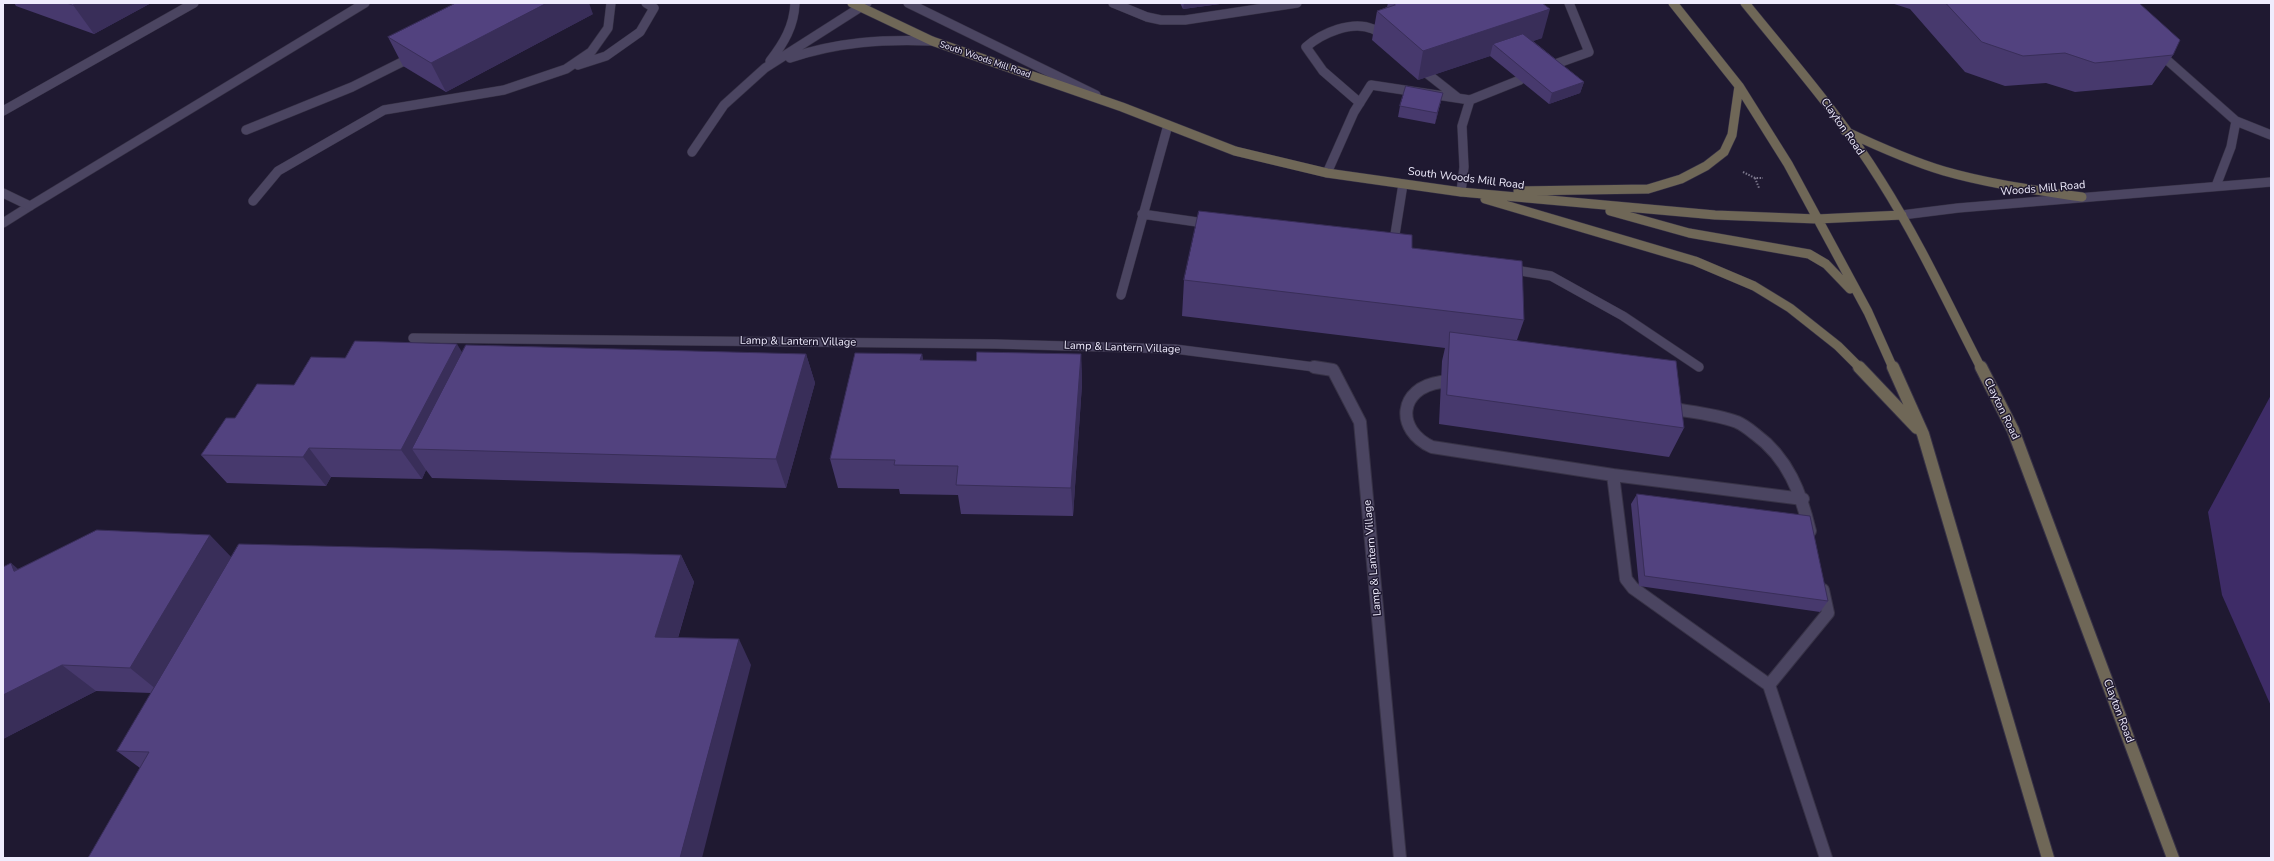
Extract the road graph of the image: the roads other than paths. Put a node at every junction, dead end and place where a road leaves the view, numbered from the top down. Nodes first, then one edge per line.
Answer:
1 (194, 3) edge
2 (365, 3) edge
3 (611, 3) edge
4 (646, 3) edge
5 (795, 3) edge
6 (852, 3) edge
7 (908, 3) edge
8 (1113, 3) edge
9 (1297, 3) edge
10 (1569, 3) edge
11 (1673, 3) edge
12 (1745, 3) edge
13 (864, 5) edge
14 (932, 41) junction
15 (2151, 45) edge
16 (1393, 46) edge
17 (422, 52) edge
18 (1411, 60) edge
19 (1547, 67) edge
20 (765, 68) junction
21 (566, 69) junction
22 (1520, 80) dead end
23 (1739, 86) junction
24 (1458, 98) junction
25 (1470, 100) junction
26 (1360, 103) junction
27 (1122, 108) junction
28 (3, 111) edge
29 (2236, 121) junction
30 (1168, 125) junction
31 (246, 130) dead end
32 (1845, 131) junction
33 (2271, 135) edge
34 (692, 152) dead end
35 (1327, 173) junction
36 (2271, 182) edge
37 (1403, 184) junction
38 (2216, 186) junction
39 (1461, 192) junction
40 (3, 194) edge
41 (2082, 197) junction
42 (253, 201) dead end
43 (1584, 204) junction
44 (30, 206) junction
45 (1142, 214) junction
46 (1902, 215) junction
47 (1817, 219) junction
48 (3, 223) edge
49 (1221, 225) edge
50 (1393, 248) edge
51 (1498, 267) edge
52 (1121, 295) dead end
53 (1875, 328) junction
54 (413, 338) dead end
55 (1700, 367) dead end
56 (1441, 382) dead end
57 (1663, 407) edge
58 (1923, 434) junction
59 (1613, 475) junction
60 (1803, 499) junction
61 (1813, 545) edge
62 (1819, 576) edge
63 (1769, 684) junction
64 (1400, 858) edge
65 (1826, 858) edge
66 (2048, 858) edge
67 (2173, 858) edge

1 - 28 street
2 - 44 street
3 - 21 street
4 - 21 street
5 - 20 street
6 - 13 main road, South Woods Mill Road
7 - 27 street, South Woods Mill Road
8 - 9 street
10 - 19 street
11 - 23 main road
12 - 32 main road, Clayton Road
13 - 14 main road, South Woods Mill Road
13 - 20 street
14 - 20 street
14 - 27 main road, South Woods Mill Road
15 - 29 street
16 - 26 street
17 - 31 street
18 - 24 street
20 - 34 street
21 - 42 street
22 - 25 street
23 - 39 main road
23 - 47 main road
24 - 25 street
24 - 26 street
25 - 39 street
26 - 35 street
27 - 30 main road, South Woods Mill Road
29 - 33 street
29 - 38 street
30 - 35 main road, South Woods Mill Road
30 - 45 street
32 - 41 main road
32 - 46 main road, Clayton Road
35 - 37 main road, South Woods Mill Road
36 - 38 street, Woods Mill Road
37 - 39 main road, South Woods Mill Road
37 - 50 street
38 - 41 street, Woods Mill Road
39 - 43 main road, South Woods Mill Road
39 - 58 main road
40 - 44 street
41 - 46 street, Woods Mill Road
43 - 47 main road, South Woods Mill Road
43 - 53 main road
44 - 48 street
45 - 49 street
45 - 52 street
46 - 47 main road, Woods Mill Road
46 - 67 main road, Clayton Road
47 - 53 main road
51 - 55 street
53 - 58 main road
54 - 64 street, Lamp & Lantern Village
56 - 59 street
57 - 60 street
58 - 66 main road
59 - 60 street
59 - 63 street
60 - 61 street
62 - 63 street
63 - 65 street

